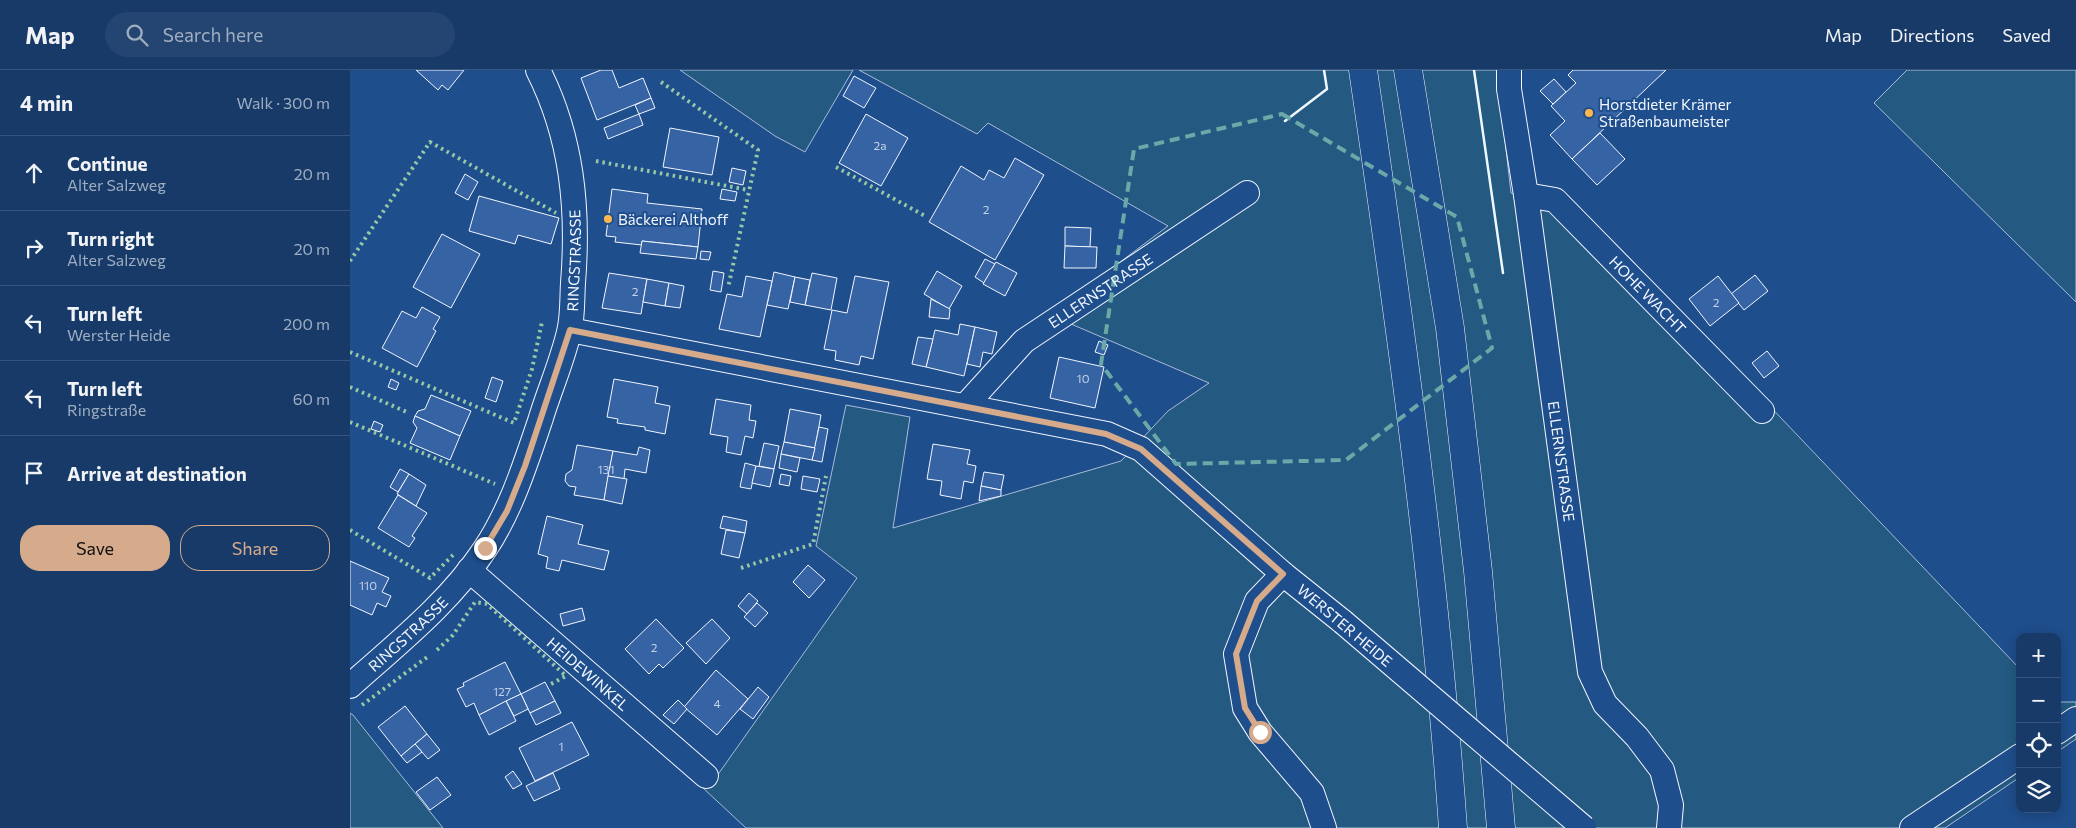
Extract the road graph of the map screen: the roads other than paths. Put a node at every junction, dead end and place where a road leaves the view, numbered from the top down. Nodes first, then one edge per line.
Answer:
1 (538, 70) edge
2 (1363, 70) edge
3 (1408, 70) edge
4 (1510, 70) edge
5 (1247, 192) dead end
6 (1526, 195) junction
7 (570, 330) junction
8 (966, 405) junction
9 (1762, 411) dead end
10 (469, 570) junction
11 (1283, 574) junction
12 (350, 686) edge
13 (2076, 719) edge
14 (2061, 729) edge
15 (2016, 759) edge
16 (706, 776) dead end
17 (1324, 828) edge
18 (1453, 828) edge
19 (1501, 828) edge
20 (1584, 828) edge
21 (1669, 828) edge
22 (1912, 828) edge

1 - 7 street, RINGSTRASSE
2 - 18 highway
3 - 19 highway
4 - 6 street, ELLERNSTRASSE
5 - 8 street, ELLERNSTRASSE
6 - 9 street, HOHE WACHT
6 - 21 street, ELLERNSTRASSE
7 - 8 street, WERSTER HEIDE
7 - 10 street, RINGSTRASSE
8 - 11 street, WERSTER HEIDE
10 - 12 street, RINGSTRASSE
10 - 16 street, HEIDEWINKEL
11 - 17 street
11 - 20 street, WERSTER HEIDE, bridge
13 - 14 street
15 - 22 street

